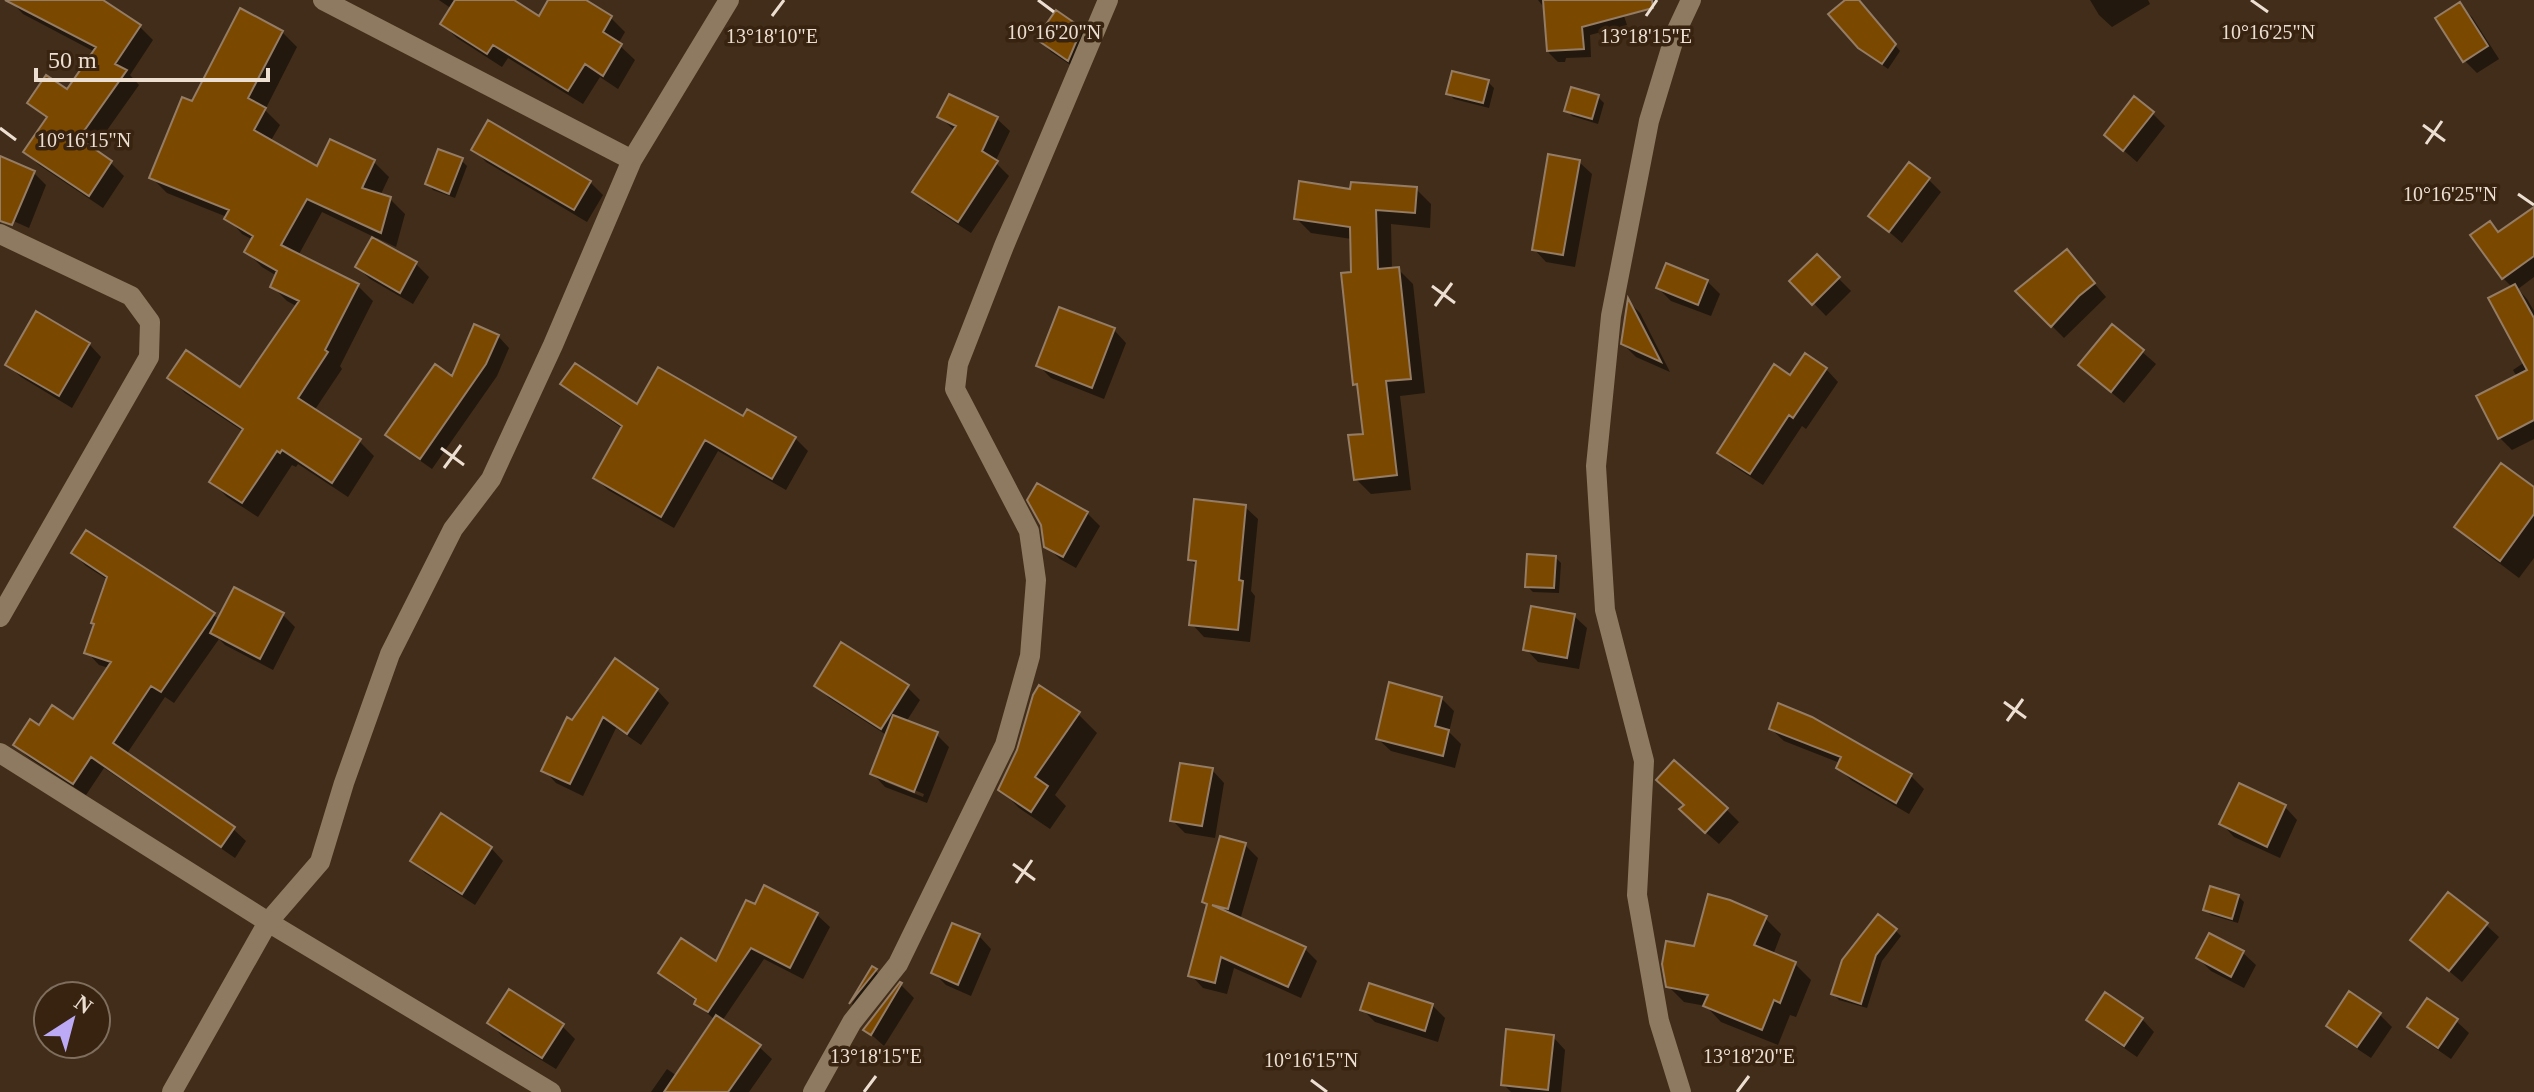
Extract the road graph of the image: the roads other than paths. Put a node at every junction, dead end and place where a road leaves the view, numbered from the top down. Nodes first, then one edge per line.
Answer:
1 (323, 0) edge
2 (729, 0) edge
3 (1108, 0) edge
4 (1691, 0) edge
5 (632, 160) junction
6 (0, 234) edge
7 (0, 617) edge
8 (0, 753) edge
9 (268, 922) junction
10 (172, 1092) edge
11 (551, 1092) edge
12 (813, 1092) edge
13 (1681, 1092) edge

1 - 5 street
2 - 5 street
3 - 12 street
4 - 13 street
5 - 9 street
6 - 7 street
8 - 9 street
9 - 10 street
9 - 11 street

